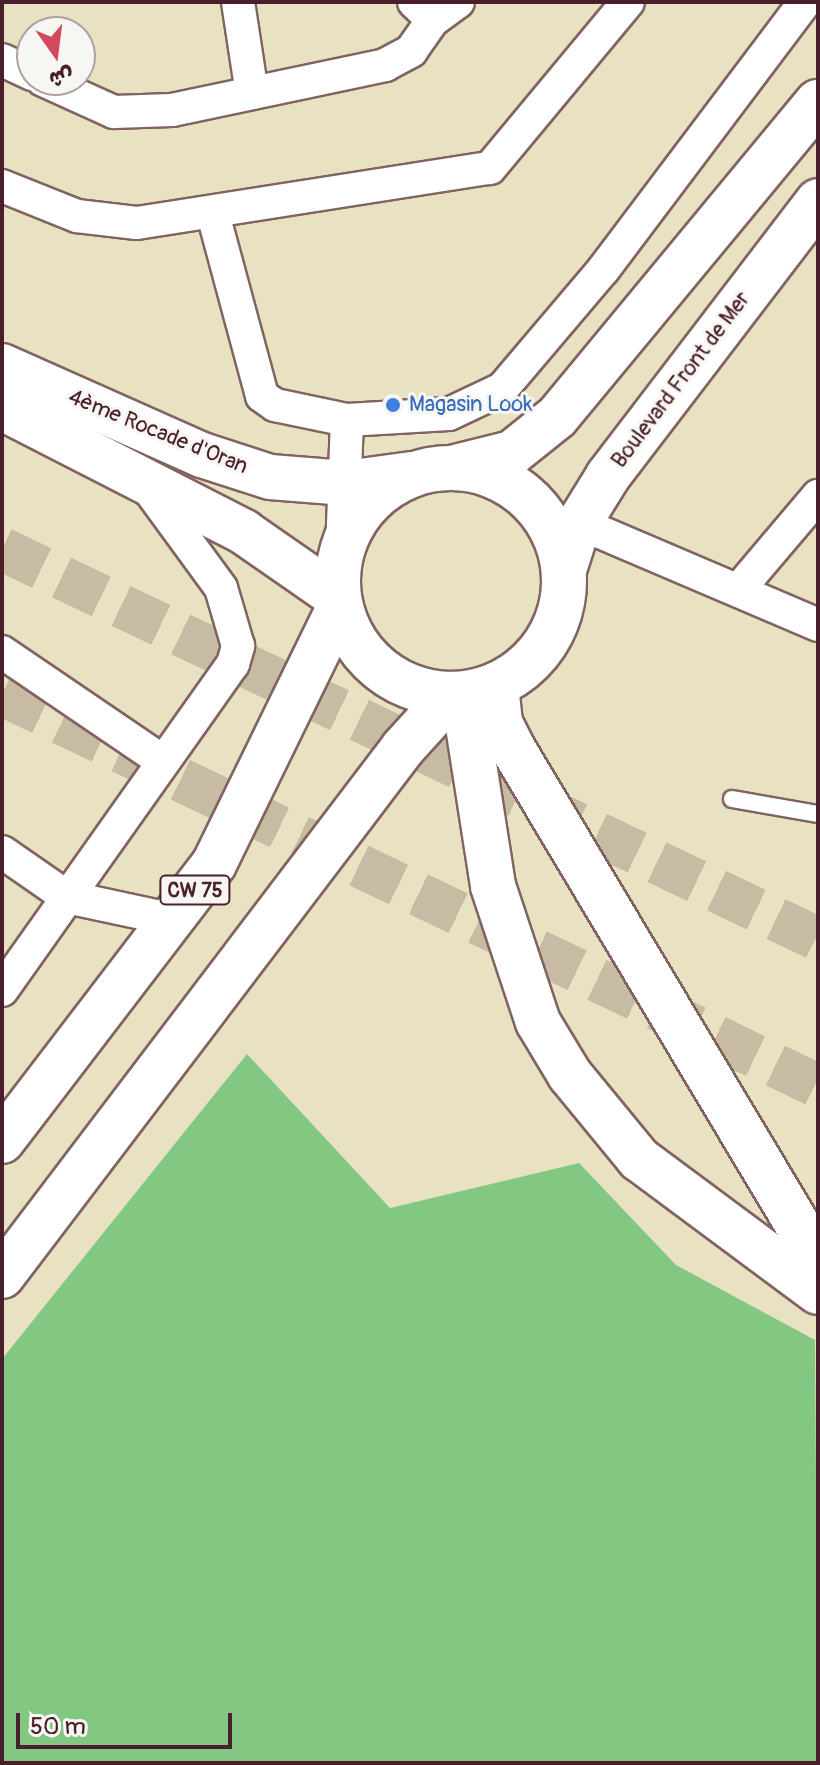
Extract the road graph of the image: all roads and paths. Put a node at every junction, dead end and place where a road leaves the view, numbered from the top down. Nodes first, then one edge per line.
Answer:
1 (238, 2) edge
2 (628, 2) edge
3 (805, 2) edge
4 (435, 8) edge
5 (252, 93) junction
6 (87, 96) edge
7 (818, 102) edge
8 (2, 186) edge
9 (818, 201) edge
10 (213, 214) junction
11 (2, 366) edge
12 (5, 415) edge
13 (347, 420) junction
14 (434, 471) junction
15 (346, 483) junction
16 (146, 485) junction
17 (818, 496) edge
18 (579, 523) junction
19 (342, 550) junction
20 (564, 570) junction
21 (740, 588) junction
22 (337, 602) junction
23 (818, 625) edge
24 (2, 652) edge
25 (470, 691) junction
26 (161, 760) junction
27 (732, 799) dead end
28 (818, 814) edge
29 (2, 852) edge
30 (67, 897) junction
31 (174, 920) junction
32 (2, 990) edge
33 (2, 1141) edge
34 (818, 1259) edge
35 (2, 1276) edge
36 (818, 1292) edge

1 - 5 street
2 - 10 street
3 - 13 street
4 - 5 street
5 - 6 street
7 - 14 main road
8 - 10 street
9 - 18 main road, Boulevard Front de Mer
10 - 13 street
11 - 15 main road, 4ème Rocade d'Oran
12 - 16 main road, 4ème Rocade d'Oran
13 - 15 street
14 - 15 main road, 4ème Rocade d'Oran
14 - 19 main road
14 - 20 main road
15 - 19 street
16 - 22 main road, 4ème Rocade d'Oran
16 - 26 street
17 - 21 street
18 - 20 main road, Boulevard Front de Mer
18 - 21 street
19 - 22 main road
20 - 25 main road
21 - 23 street
22 - 25 main road
22 - 31 main road, CW 75
24 - 26 street
25 - 34 main road
25 - 35 main road
25 - 36 main road
26 - 30 street
27 - 28 lane
29 - 30 street
30 - 31 street
30 - 32 street
31 - 33 main road, CW 75

